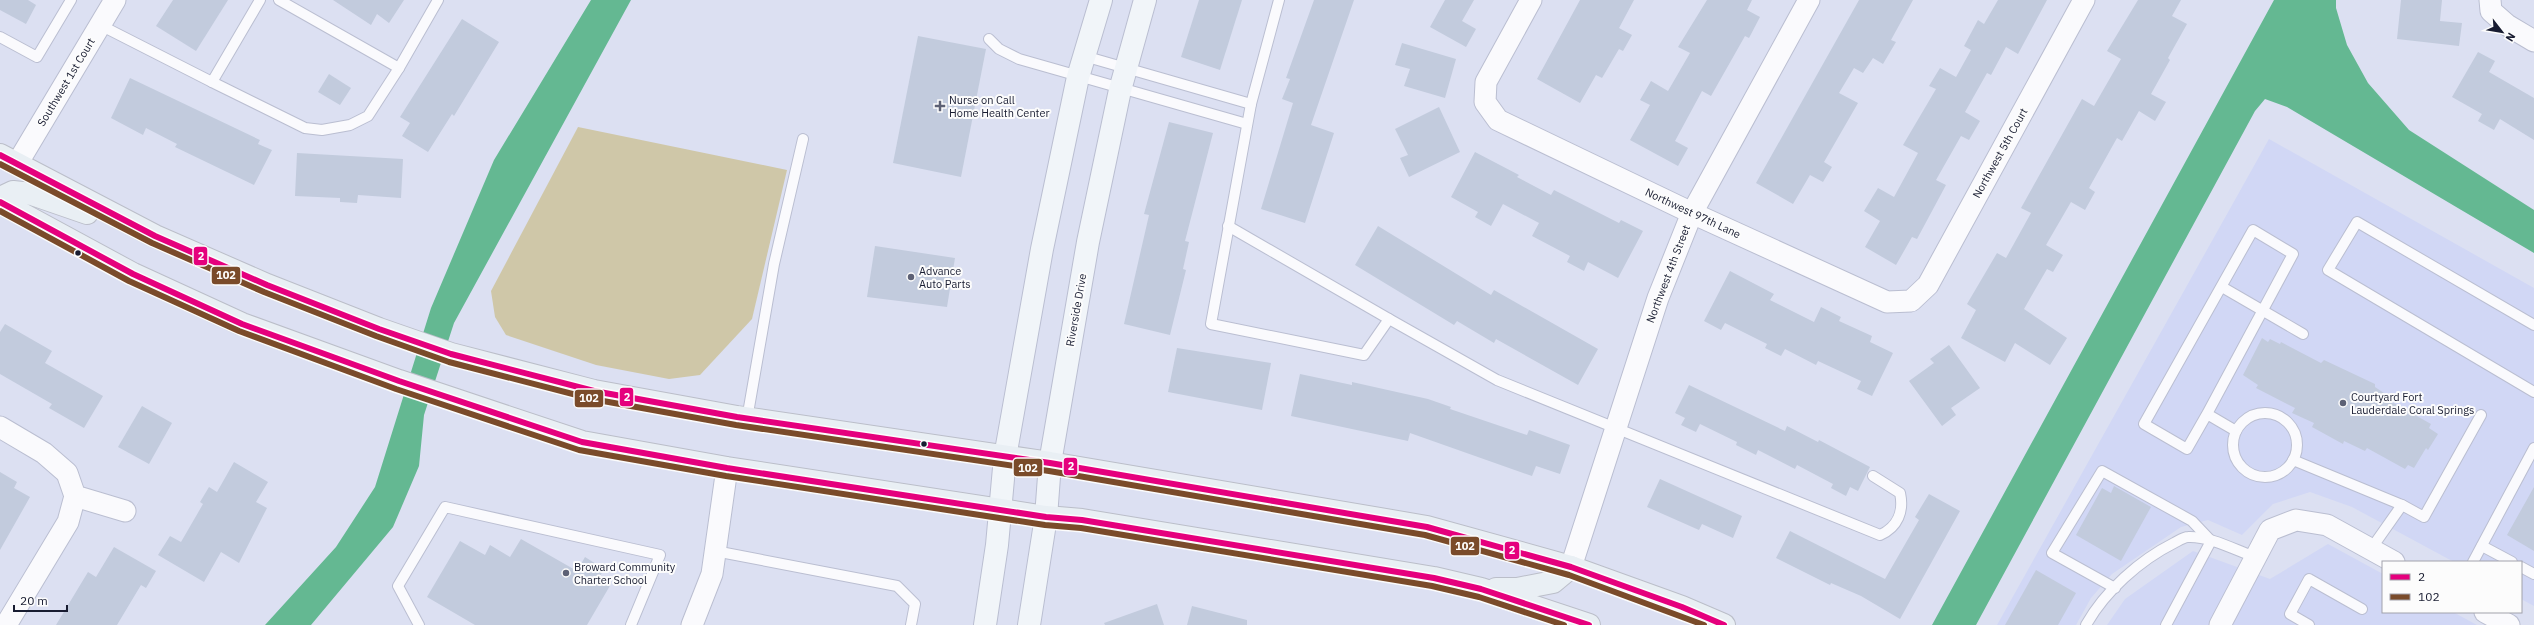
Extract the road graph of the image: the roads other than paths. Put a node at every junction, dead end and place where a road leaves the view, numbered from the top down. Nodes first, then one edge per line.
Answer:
1 (71, 0) edge
2 (115, 0) edge
3 (260, 0) edge
4 (279, 0) edge
5 (438, 0) edge
6 (1100, 0) edge
7 (1145, 0) edge
8 (1279, 0) edge
9 (1531, 0) edge
10 (1808, 0) edge
11 (2084, 0) edge
12 (2491, 5) edge
13 (100, 25) junction
14 (0, 37) edge
15 (989, 39) dead end
16 (2534, 41) edge
17 (1084, 56) junction
18 (399, 68) junction
19 (1126, 68) junction
20 (1078, 77) junction
21 (212, 82) junction
22 (1120, 90) junction
23 (1251, 104) junction
24 (1247, 124) junction
25 (803, 139) dead end
26 (6, 164) edge
27 (0, 198) edge
28 (0, 202) edge
29 (1692, 213) junction
30 (1228, 226) junction
31 (155, 236) junction
32 (2222, 286) junction
33 (1911, 301) joint
34 (2263, 310) junction
35 (1389, 319) junction
36 (2534, 325) edge
37 (2303, 334) dead end
38 (2534, 392) edge
39 (2207, 414) junction
40 (2481, 415) dead end
41 (747, 419) junction
42 (0, 427) edge
43 (1616, 427) junction
44 (2236, 430) junction
45 (2534, 448) edge
46 (1005, 457) junction
47 (2293, 460) junction
48 (1050, 463) junction
49 (727, 468) junction
50 (1873, 476) dead end
51 (75, 496) junction
52 (2402, 504) junction
53 (1001, 510) junction
54 (125, 511) dead end
55 (1046, 517) junction
56 (2211, 541) junction
57 (2482, 546) junction
58 (2371, 549) junction
59 (715, 552) junction
60 (2256, 558) junction
61 (2392, 561) edge
62 (2474, 561) edge
63 (2510, 561) edge
64 (1571, 567) junction
65 (2522, 568) edge
66 (2534, 574) edge
67 (2115, 588) junction
68 (1481, 589) junction
69 (2362, 609) dead end
70 (2487, 613) edge
71 (6, 625) edge
72 (419, 625) edge
73 (631, 625) edge
74 (692, 625) edge
75 (911, 625) edge
76 (985, 625) edge
77 (1030, 625) edge
78 (1589, 625) edge
79 (1724, 625) edge
80 (2086, 625) edge
81 (2166, 625) edge
82 (2220, 625) edge
83 (2309, 625) edge
84 (2509, 625) edge

1 - 14 lane
2 - 13 street, Southwest 1st Court
3 - 21 lane
4 - 18 lane
5 - 18 lane
6 - 17 street
7 - 19 street, Riverside Drive
8 - 23 lane
9 - 29 street, Northwest 97th Lane
10 - 29 street, Northwest 4th Street
11 - 33 street, Northwest 5th Court
12 - 16 street
13 - 21 lane
13 - 26 street, Southwest 1st Court
15 - 20 lane
17 - 19 lane
17 - 20 street
18 - 21 lane
19 - 22 street, Riverside Drive
19 - 23 lane
20 - 22 lane
20 - 46 street
22 - 24 lane
22 - 48 street, Riverside Drive
23 - 24 lane
24 - 30 lane
25 - 41 lane
26 - 31 main road
27 - 31 main road
28 - 49 main road
29 - 33 street, Northwest 97th Lane
29 - 43 street, Northwest 4th Street
30 - 35 lane
30 - 35 lane
31 - 41 main road
32 - 34 lane
32 - 34 lane
32 - 39 lane
34 - 37 lane
34 - 39 lane
35 - 43 lane
36 - 38 lane
39 - 44 lane
40 - 52 lane
41 - 46 main road
42 - 51 street
43 - 50 lane
43 - 64 street, Northwest 4th Street
44 - 47 lane
44 - 47 lane
45 - 57 lane
46 - 48 main road
46 - 53 street
47 - 52 lane
48 - 55 street, Riverside Drive
48 - 64 main road
49 - 53 main road
49 - 59 street
51 - 54 street
51 - 71 street
52 - 58 lane
53 - 55 main road
53 - 76 street
55 - 68 main road
55 - 77 street, Riverside Drive
56 - 60 lane
56 - 67 lane
56 - 67 lane
56 - 81 lane
57 - 62 lane
57 - 63 lane
58 - 60 street
58 - 61 street
59 - 74 street
59 - 75 lane
60 - 82 street
64 - 68 main road
64 - 79 main road
65 - 66 lane
67 - 80 lane
68 - 78 main road
69 - 83 lane
70 - 84 street
72 - 73 lane

